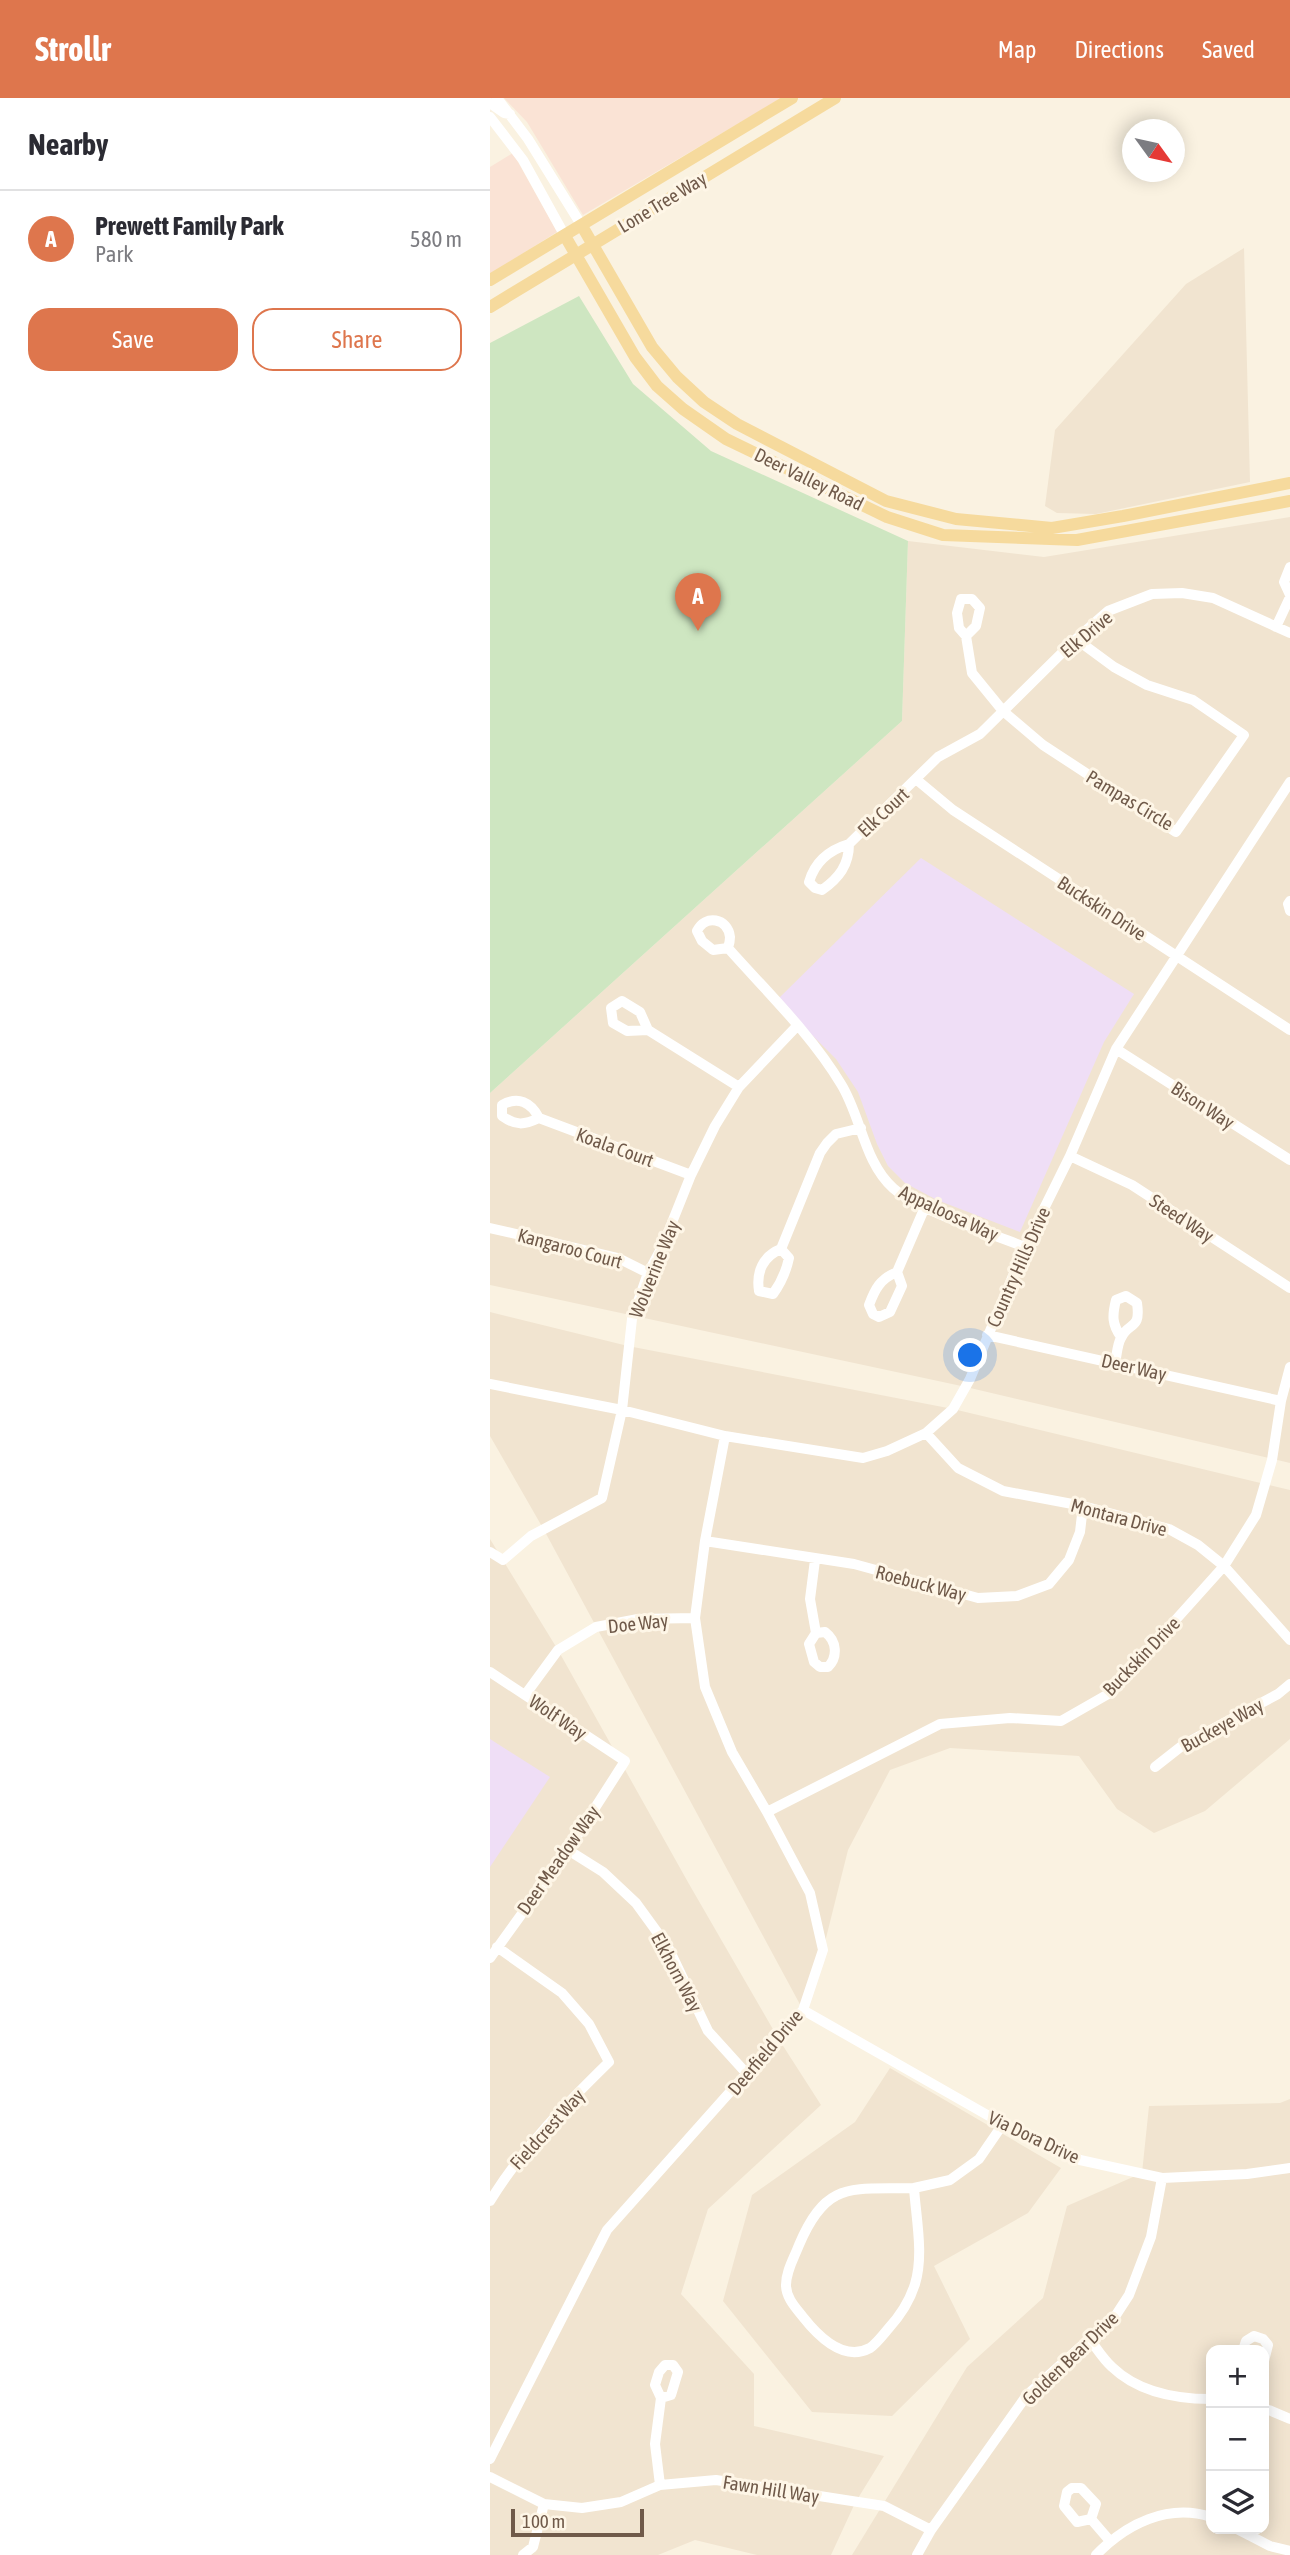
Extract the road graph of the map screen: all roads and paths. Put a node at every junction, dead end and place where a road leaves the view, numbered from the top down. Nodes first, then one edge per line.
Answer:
1 (497, 98) edge
2 (792, 98) edge
3 (835, 98) edge
4 (490, 103) edge
5 (512, 115) junction
6 (490, 117) edge
7 (582, 226) junction
8 (565, 236) junction
9 (592, 244) junction
10 (575, 254) junction
11 (490, 280) edge
12 (490, 307) edge
13 (1290, 483) edge
14 (1290, 501) edge
15 (1290, 567) edge
16 (1290, 596) edge
17 (1276, 627) junction
18 (1290, 633) edge
19 (966, 635) dead end
20 (1076, 639) junction
21 (1003, 711) junction
22 (917, 780) junction
23 (1290, 782) edge
24 (849, 844) junction
25 (1290, 901) edge
26 (1290, 911) edge
27 (728, 948) dead end
28 (1175, 956) junction
29 (797, 1027) junction
30 (648, 1030) dead end
31 (1290, 1030) edge
32 (1116, 1049) junction
33 (739, 1087) junction
34 (539, 1118) dead end
35 (861, 1128) junction
36 (1070, 1156) junction
37 (1290, 1160) edge
38 (691, 1175) junction
39 (925, 1207) junction
40 (490, 1228) edge
41 (1025, 1247) junction
42 (782, 1249) dead end
43 (897, 1272) dead end
44 (648, 1273) junction
45 (1290, 1288) edge
46 (987, 1335) junction
47 (1121, 1337) dead end
48 (1115, 1363) junction
49 (1290, 1367) edge
50 (490, 1384) edge
51 (1281, 1401) junction
52 (622, 1410) junction
53 (926, 1433) junction
54 (725, 1436) junction
55 (1083, 1506) junction
56 (705, 1541) junction
57 (490, 1552) edge
58 (815, 1560) junction
59 (1224, 1566) junction
60 (695, 1618) junction
61 (816, 1633) dead end
62 (1290, 1640) edge
63 (490, 1672) edge
64 (1290, 1684) edge
65 (526, 1695) junction
66 (625, 1761) joint
67 (1155, 1767) dead end
68 (767, 1812) junction
69 (568, 1850) junction
70 (497, 1947) junction
71 (490, 1958) edge
72 (803, 2010) junction
73 (747, 2074) junction
74 (1003, 2124) junction
75 (1290, 2168) edge
76 (1162, 2178) junction
77 (914, 2188) junction
78 (490, 2201) edge
79 (1090, 2341) junction
80 (1245, 2345) edge
81 (1268, 2345) edge
82 (661, 2398) dead end
83 (1206, 2399) edge
84 (1269, 2410) edge
85 (1290, 2419) edge
86 (490, 2459) edge
87 (490, 2477) edge
88 (660, 2485) junction
89 (544, 2504) junction
90 (1206, 2516) edge
91 (1091, 2519) dead end
92 (931, 2530) junction
93 (1247, 2534) edge
94 (1110, 2541) junction
95 (536, 2551) edge
96 (1290, 2551) edge
97 (523, 2555) edge
98 (917, 2555) edge
99 (1096, 2555) edge

1 - 5 street, Deer Valley Road
2 - 7 main road, Lone Tree Way
3 - 9 main road, Lone Tree Way
4 - 5 street
5 - 7 street, Deer Valley Road
6 - 8 street, Deer Valley Road
7 - 8 main road, Lone Tree Way
7 - 9 main road, Deer Valley Road
8 - 10 main road, Deer Valley Road
8 - 11 main road, Lone Tree Way
9 - 10 main road, Lone Tree Way
9 - 13 main road, Deer Valley Road
10 - 12 main road, Lone Tree Way
10 - 14 main road, Deer Valley Road
15 - 16 street
16 - 17 street
17 - 18 street, Elk Drive
17 - 20 street, Elk Drive
19 - 21 street
20 - 21 street, Elk Drive
20 - 21 street, Pampas Circle
21 - 22 street, Elk Drive
22 - 24 street, Elk Court
22 - 28 street, Buckskin Drive
23 - 28 street, Country Hills Drive
24 - 24 street, Elk Court
25 - 26 street
27 - 29 street, Appaloosa Way
28 - 31 street, Buckskin Drive
28 - 32 street, Country Hills Drive
29 - 33 street, Wolverine Way
29 - 35 street, Appaloosa Way
30 - 33 street
32 - 36 street, Country Hills Drive
32 - 37 street, Bison Way
33 - 38 street, Wolverine Way
34 - 38 street, Koala Court
35 - 39 street, Appaloosa Way
35 - 42 street
36 - 41 street, Country Hills Drive
36 - 45 street, Steed Way
38 - 44 street, Wolverine Way
39 - 41 street, Appaloosa Way
39 - 43 street
40 - 44 street, Kangaroo Court
41 - 46 street, Country Hills Drive
44 - 52 street, Wolverine Way
46 - 48 street, Deer Way
46 - 53 street, Country Hills Drive
47 - 48 street
48 - 51 street, Deer Way
49 - 51 street, Buckskin Drive
50 - 52 street, Country Hills Drive
51 - 59 street, Buckskin Drive
52 - 54 street, Country Hills Drive
52 - 57 street, Wolverine Way
53 - 54 street, Country Hills Drive
53 - 55 street, Montara Drive
54 - 56 street, Deerfield Drive
55 - 58 street, Roebuck Way
55 - 59 street, Montara Drive
56 - 58 street, Roebuck Way
56 - 60 street, Deerfield Drive
58 - 61 street
59 - 62 street, Montara Drive
59 - 68 street, Buckskin Drive
60 - 65 street, Doe Way
60 - 68 street, Deerfield Drive
63 - 65 street, Wolf Way
64 - 67 street, Buckeye Way
65 - 66 street, Wolf Way
66 - 69 street, Deer Meadow Way
68 - 72 street, Deerfield Drive
69 - 70 street, Deer Meadow Way
69 - 73 street, Elkhorn Way
70 - 71 street, Deer Meadow Way
70 - 78 street, Fieldcrest Way
72 - 73 street, Deerfield Drive
72 - 74 street, Via Dora Drive
73 - 86 street, Deerfield Drive
74 - 76 street, Via Dora Drive
74 - 77 street
75 - 76 street, Via Dora Drive
76 - 79 street, Golden Bear Drive
77 - 77 street
79 - 83 street
79 - 92 street, Golden Bear Drive
80 - 81 street
82 - 88 street
84 - 85 street
87 - 89 street, Fawn Hill Way
88 - 89 street, Fawn Hill Way
88 - 92 street, Fawn Hill Way
89 - 95 street
90 - 94 street
91 - 94 street
92 - 98 street, Golden Bear Drive
93 - 96 street
94 - 99 street
95 - 97 street

